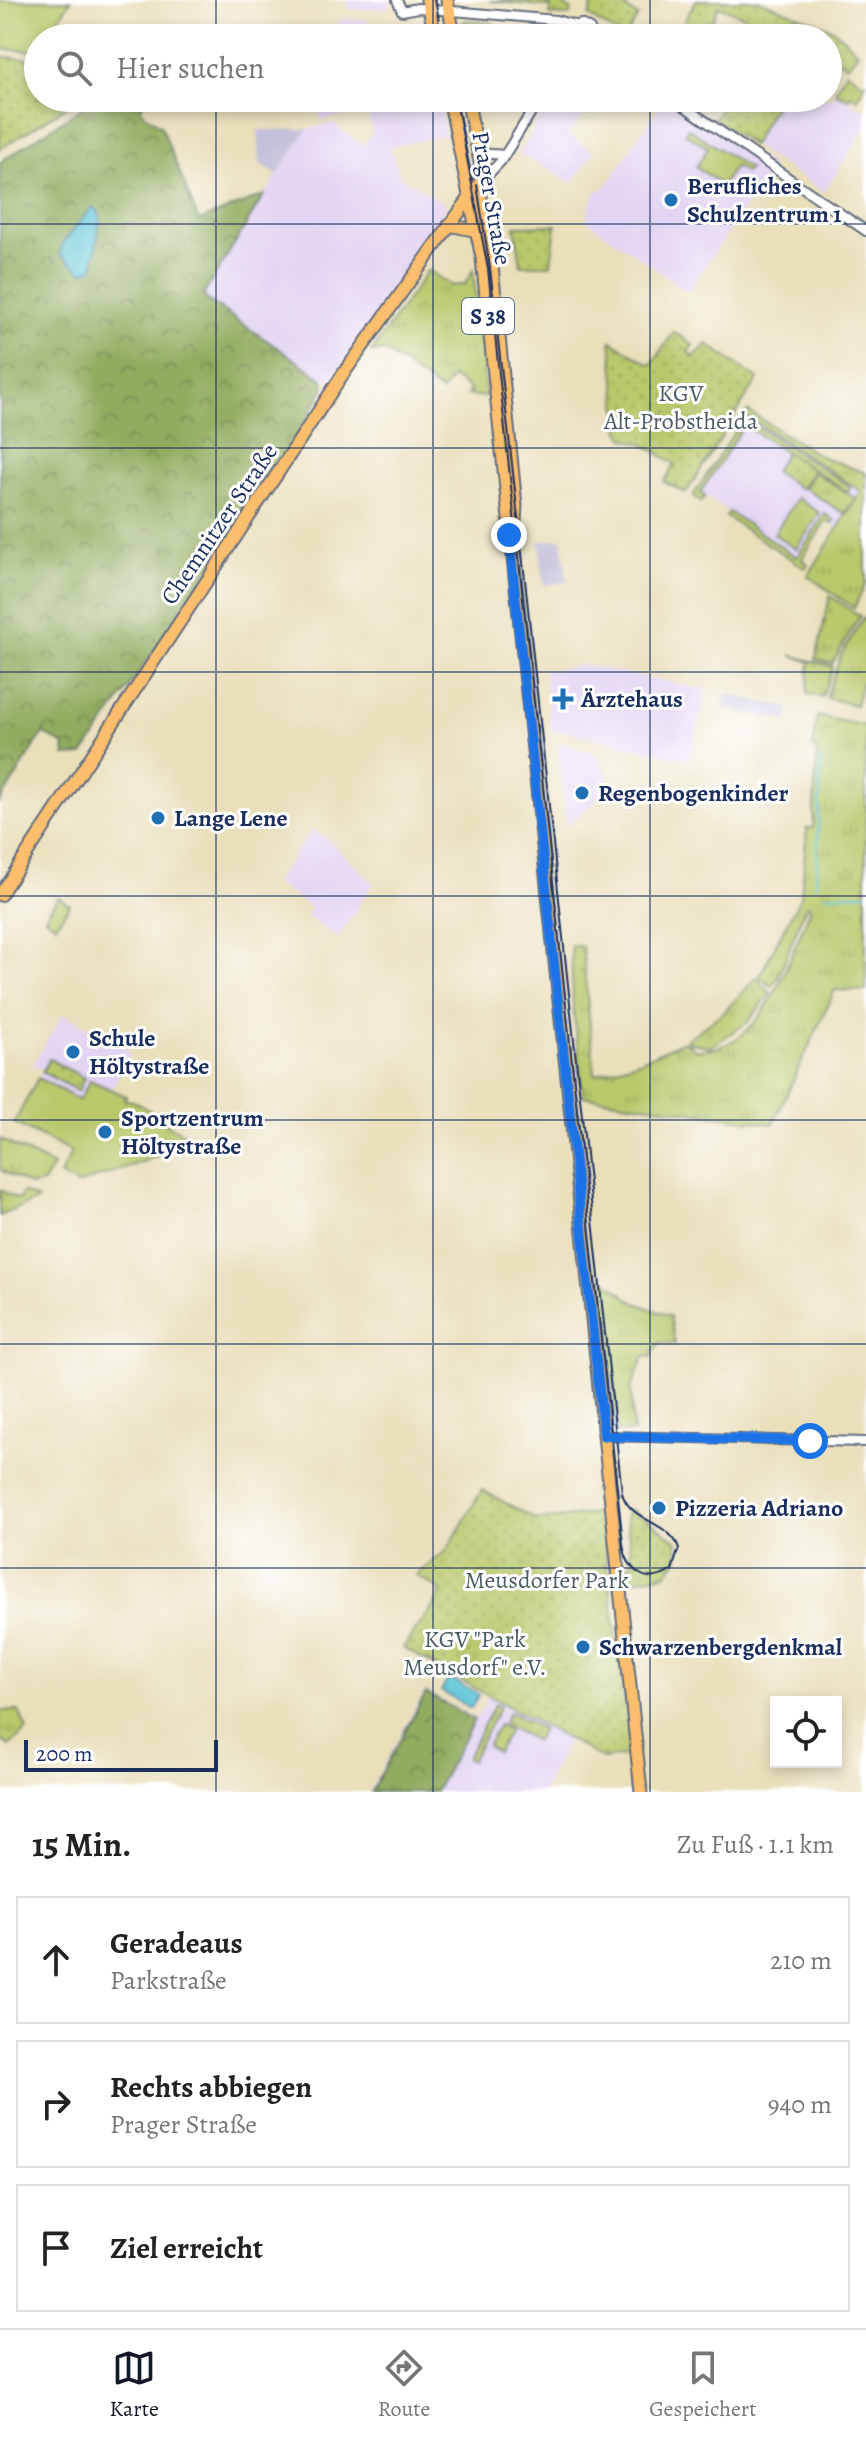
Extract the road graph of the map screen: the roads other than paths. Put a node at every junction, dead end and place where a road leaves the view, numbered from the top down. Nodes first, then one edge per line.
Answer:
1 (397, 0) edge
2 (439, 6) edge
3 (556, 20) junction
4 (448, 24) edge
5 (559, 24) edge
6 (571, 24) edge
7 (452, 112) edge
8 (470, 112) edge
9 (531, 112) edge
10 (692, 112) edge
11 (478, 153) junction
12 (505, 155) junction
13 (481, 182) junction
14 (470, 194) junction
15 (449, 225) junction
16 (478, 231) junction
17 (866, 231) edge
18 (512, 546) junction
19 (0, 895) edge
20 (604, 1436) junction
21 (866, 1442) edge
22 (641, 1792) edge

1 - 2 street
2 - 3 street
2 - 4 main road
3 - 5 street
3 - 6 street
7 - 14 main road, Prager Straße / S 38
8 - 11 main road, Prager Straße
9 - 12 street
10 - 17 street
11 - 12 street
11 - 13 main road, Prager Straße
12 - 13 street
13 - 14 main road, Chemnitzer Straße
13 - 18 main road, Prager Straße
14 - 15 main road, Chemnitzer Straße
14 - 16 main road, Prager Straße / S 38
15 - 16 main road
15 - 19 main road, Chemnitzer Straße
16 - 18 main road, Prager Straße / S 38
18 - 20 main road, Prager Straße
20 - 21 street
20 - 22 main road, Prager Straße

